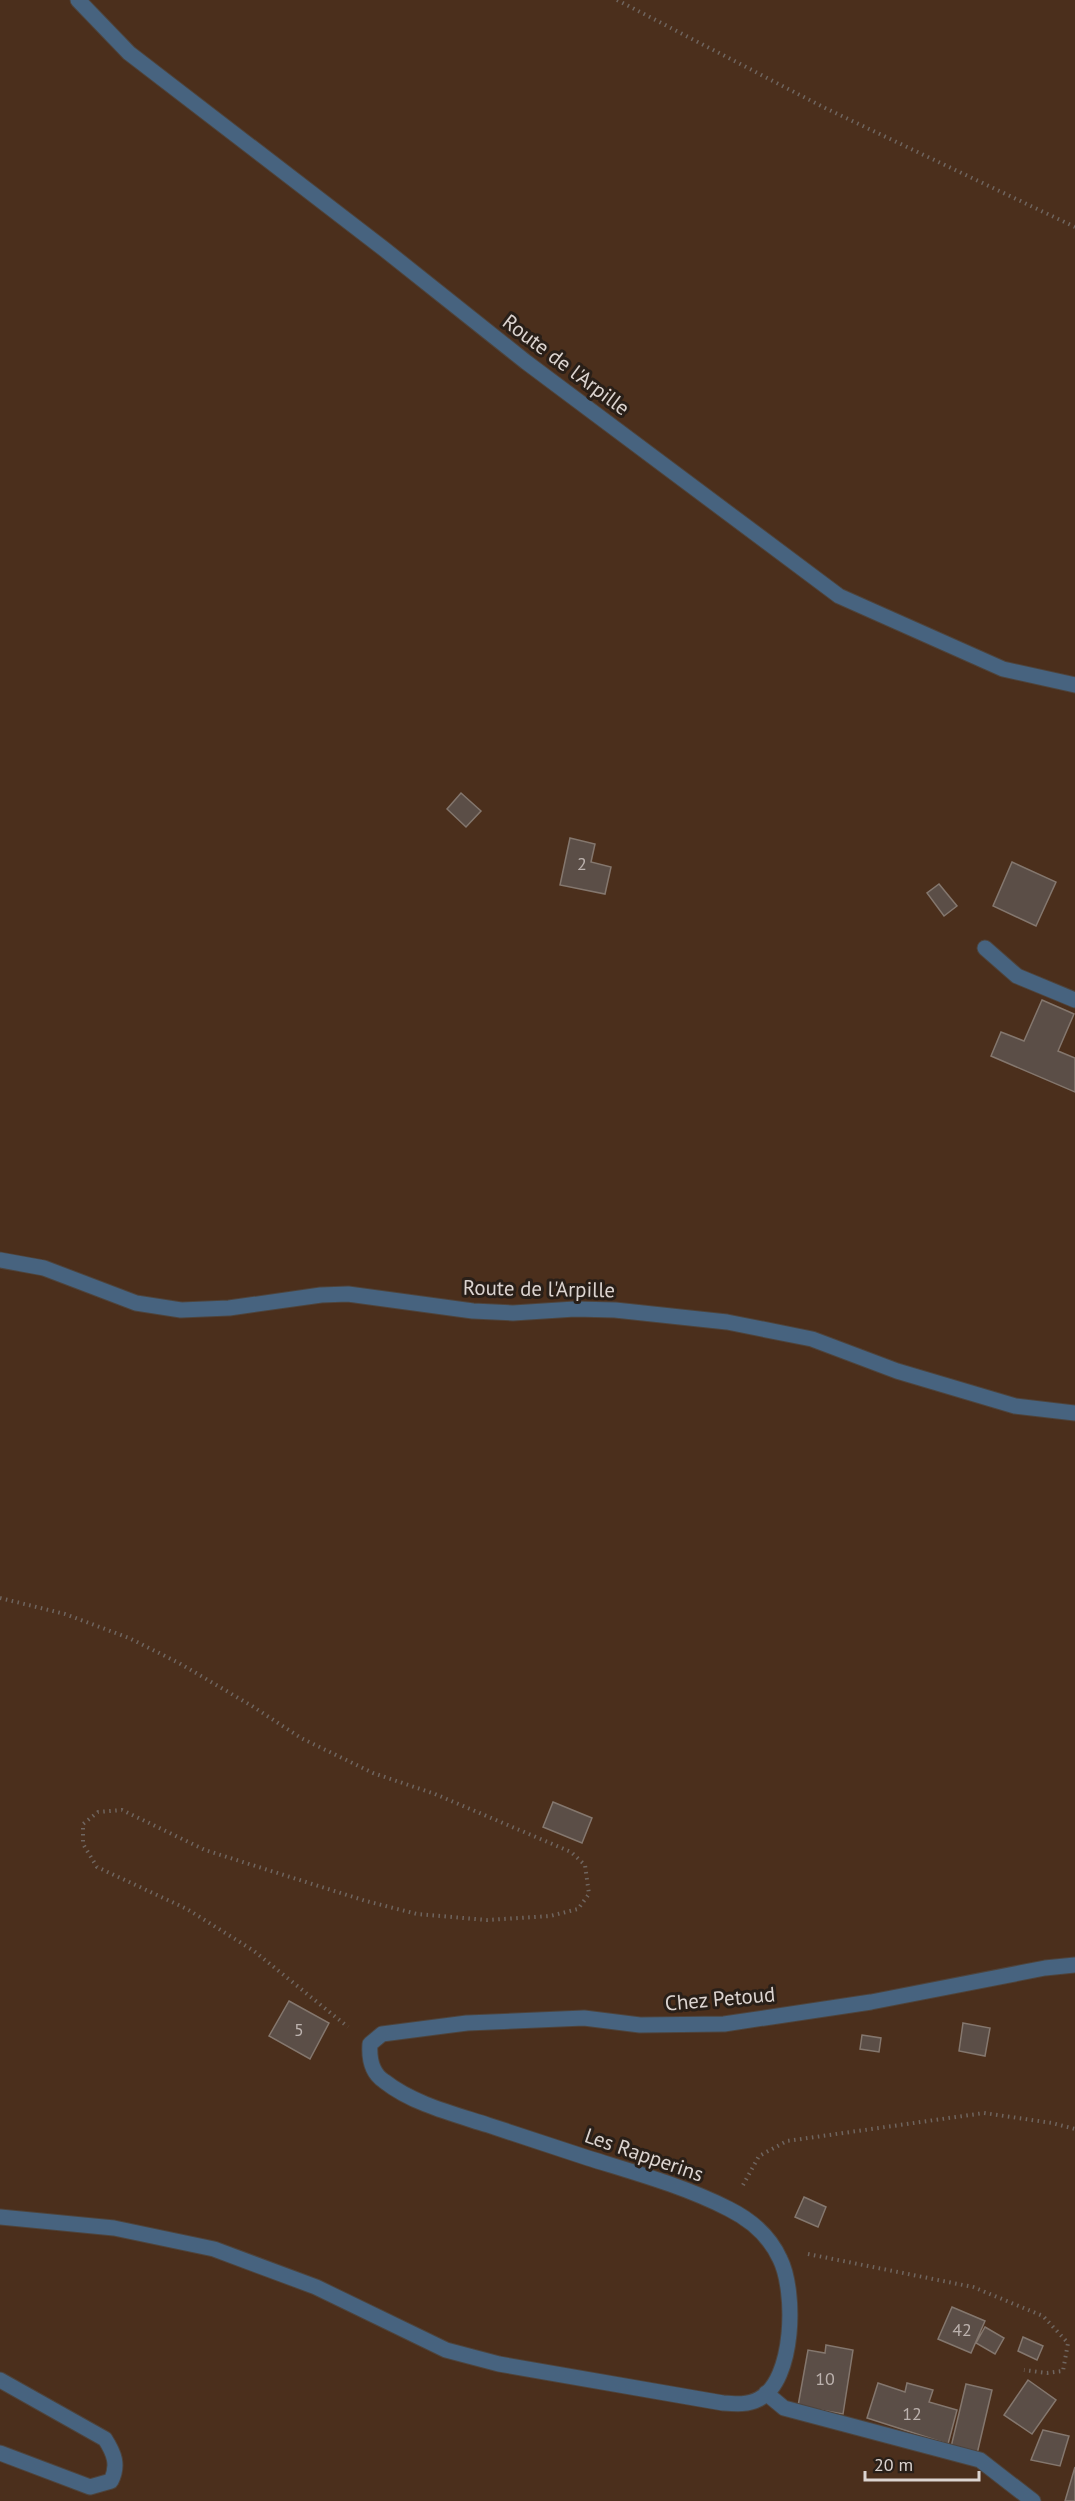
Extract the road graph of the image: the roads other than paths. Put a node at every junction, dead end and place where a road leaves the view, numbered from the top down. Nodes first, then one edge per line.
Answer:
1 (78, 0) edge
2 (1075, 685) edge
3 (985, 948) dead end
4 (1075, 1000) edge
5 (0, 1260) edge
6 (1075, 1413) edge
7 (1075, 1965) edge
8 (370, 2044) joint
9 (0, 2217) edge
10 (0, 2380) edge
11 (766, 2393) junction
12 (0, 2453) edge
13 (1033, 2501) edge

1 - 2 street, Route de l'Arpille
3 - 4 street
5 - 6 street, Route de l'Arpille
7 - 8 street, Chez Petoud
8 - 11 street, Les Rapperins
9 - 11 street
10 - 12 street
11 - 13 street

